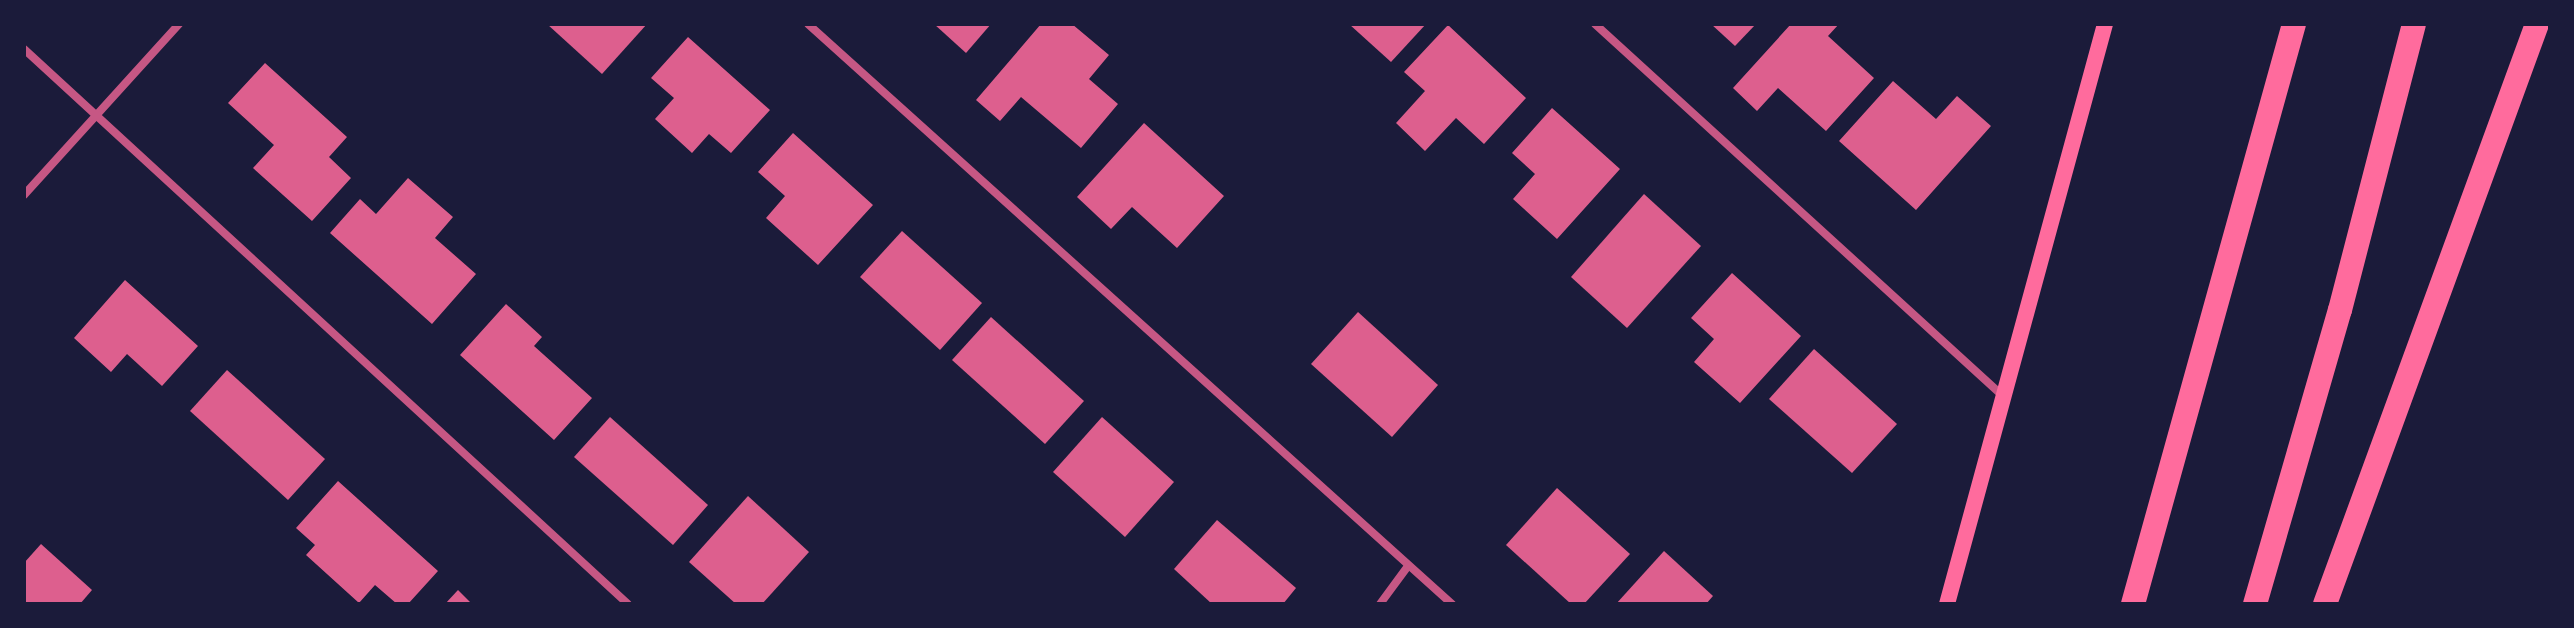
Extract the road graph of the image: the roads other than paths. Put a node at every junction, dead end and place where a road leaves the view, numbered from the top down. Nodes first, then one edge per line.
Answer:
1 (179, 24) edge
2 (808, 24) edge
3 (1595, 24) edge
4 (2105, 24) edge
5 (2294, 24) edge
6 (2414, 24) edge
7 (2537, 24) edge
8 (24, 49) edge
9 (98, 114) junction
10 (24, 195) edge
11 (2004, 396) junction
12 (1408, 566) junction
13 (628, 604) edge
14 (1380, 604) edge
15 (1452, 604) edge
16 (1947, 604) edge
17 (2133, 604) edge
18 (2255, 604) edge
19 (2325, 604) edge

1 - 9 street
2 - 12 street
3 - 11 street
4 - 11 main road
5 - 17 highway
6 - 18 highway
7 - 19 highway
8 - 9 street
9 - 10 street
9 - 13 street
11 - 16 main road
12 - 14 street
12 - 15 street

